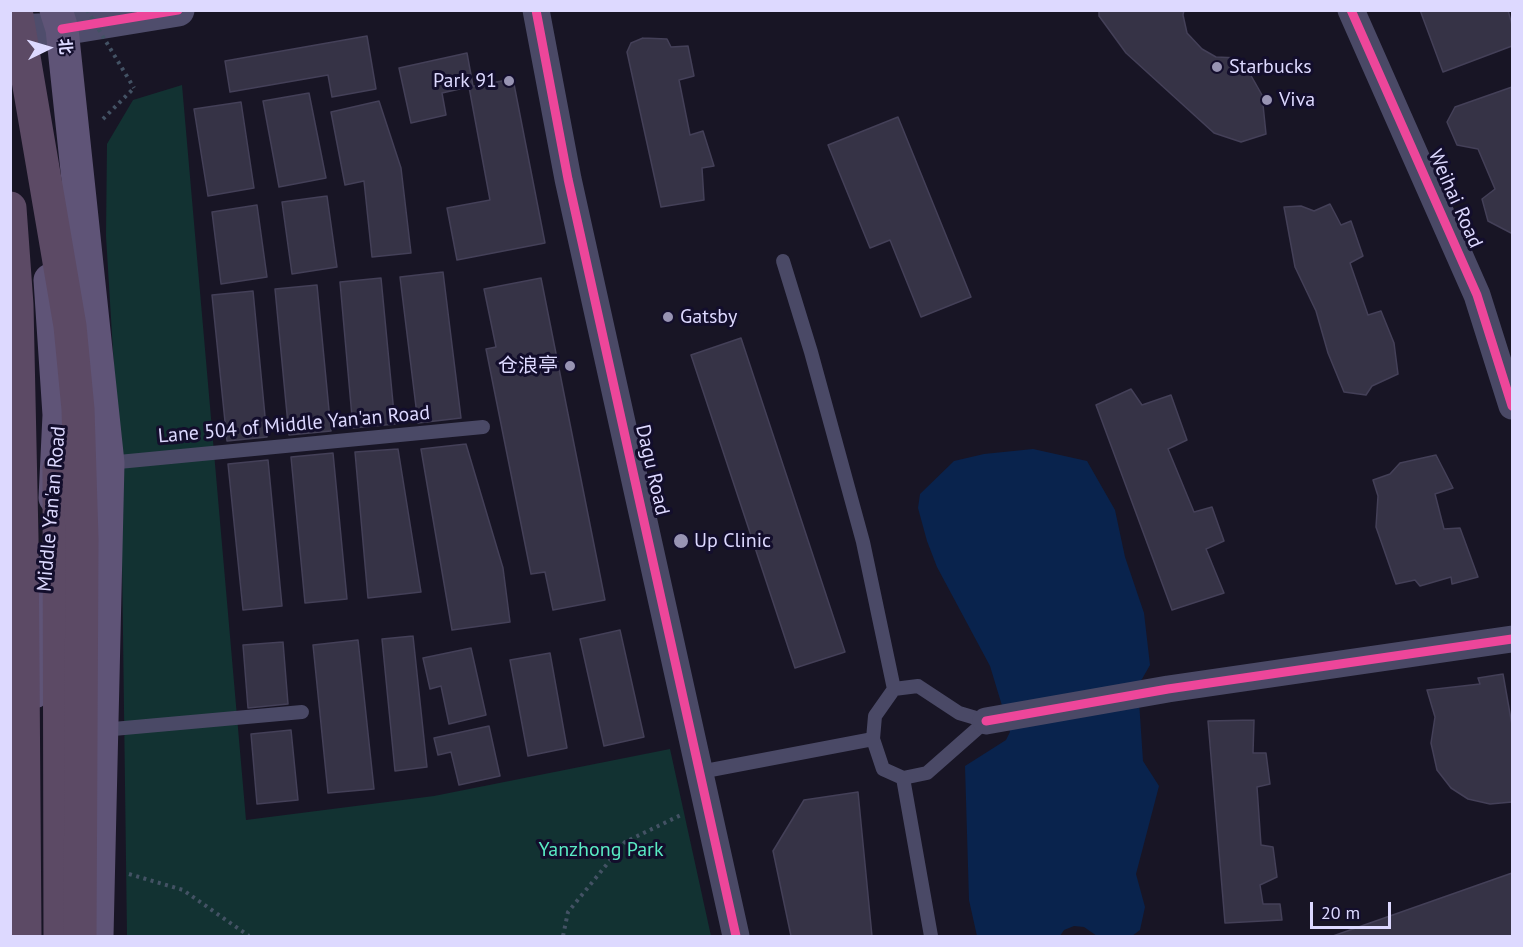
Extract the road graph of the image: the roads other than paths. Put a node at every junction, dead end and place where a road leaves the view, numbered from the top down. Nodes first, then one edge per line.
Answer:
1 (178, 10) edge
2 (536, 10) edge
3 (1352, 10) edge
4 (42, 19) edge
5 (10, 208) edge
6 (783, 261) dead end
7 (1512, 406) edge
8 (483, 427) dead end
9 (108, 463) junction
10 (59, 469) junction
11 (1512, 639) edge
12 (894, 689) junction
13 (302, 712) dead end
14 (990, 720) junction
15 (102, 730) junction
16 (873, 739) junction
17 (700, 772) junction
18 (903, 778) junction
19 (25, 936) edge
20 (36, 936) edge
21 (60, 936) edge
22 (80, 936) edge
23 (97, 936) edge
24 (736, 936) edge
25 (931, 936) edge

1 - 4 main road
2 - 17 street, Dagu Road
3 - 7 street, Weihai Road
4 - 9 main road
4 - 10 main road, Middle Yan'an Road
4 - 22 highway, bridge
5 - 19 highway
6 - 12 lane
8 - 9 lane, Lane 504 of Middle Yan'an Road
9 - 15 main road
10 - 20 main road, Middle Yan'an Road
10 - 21 highway
11 - 14 street
12 - 14 lane
12 - 16 lane
13 - 15 lane
14 - 18 lane
15 - 23 main road
16 - 17 lane
16 - 18 lane
17 - 24 street, Dagu Road
18 - 25 lane

